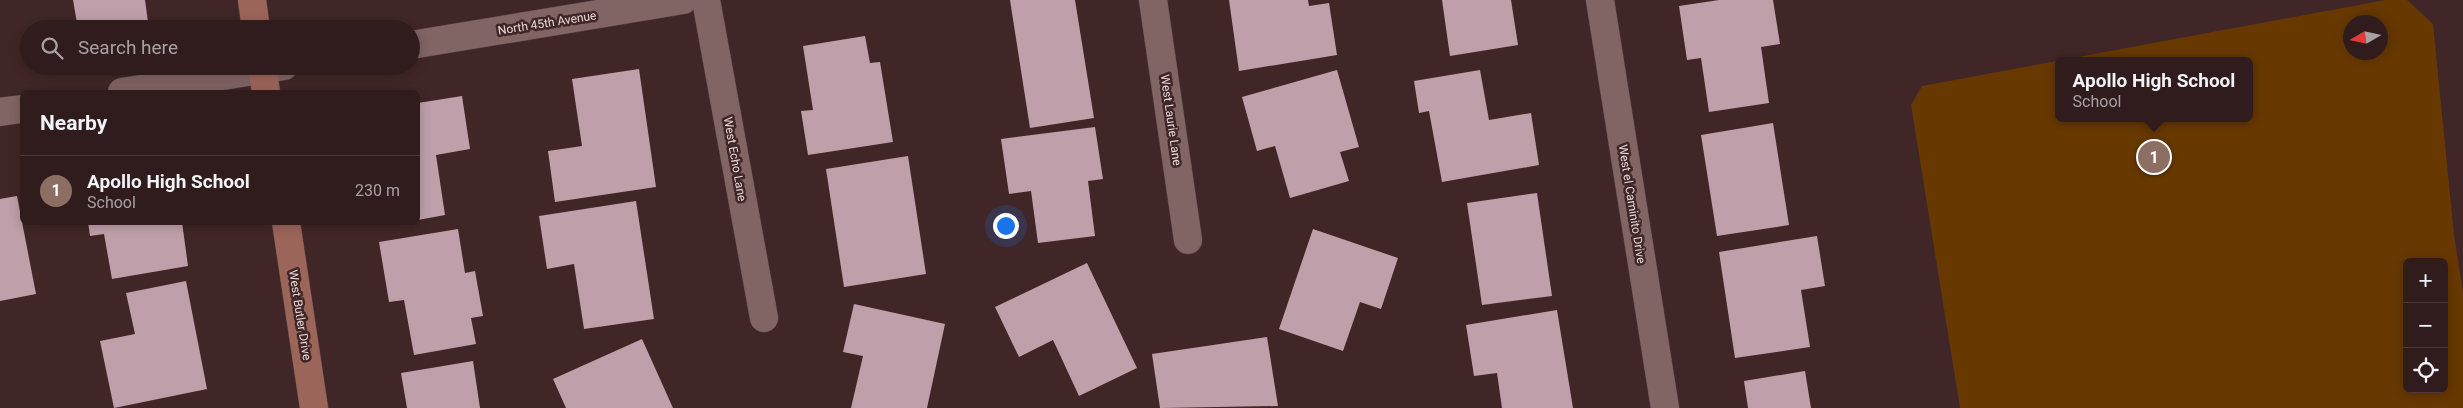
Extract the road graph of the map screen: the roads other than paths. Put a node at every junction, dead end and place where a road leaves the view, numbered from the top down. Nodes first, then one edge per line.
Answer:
1 (252, 0) edge
2 (683, 0) edge
3 (706, 0) edge
4 (1154, 0) edge
5 (1600, 0) edge
6 (255, 20) edge
7 (420, 44) edge
8 (261, 75) edge
9 (138, 90) edge
10 (20, 109) edge
11 (0, 112) edge
12 (286, 225) edge
13 (1188, 240) dead end
14 (764, 318) dead end
15 (314, 408) edge
16 (1665, 408) edge

1 - 6 street
2 - 7 street, North 45th Avenue
3 - 14 street, West Echo Lane
4 - 13 street, West Laurie Lane
5 - 16 street, West el Caminito Drive
8 - 9 street
10 - 11 street
12 - 15 street, West Butler Drive

